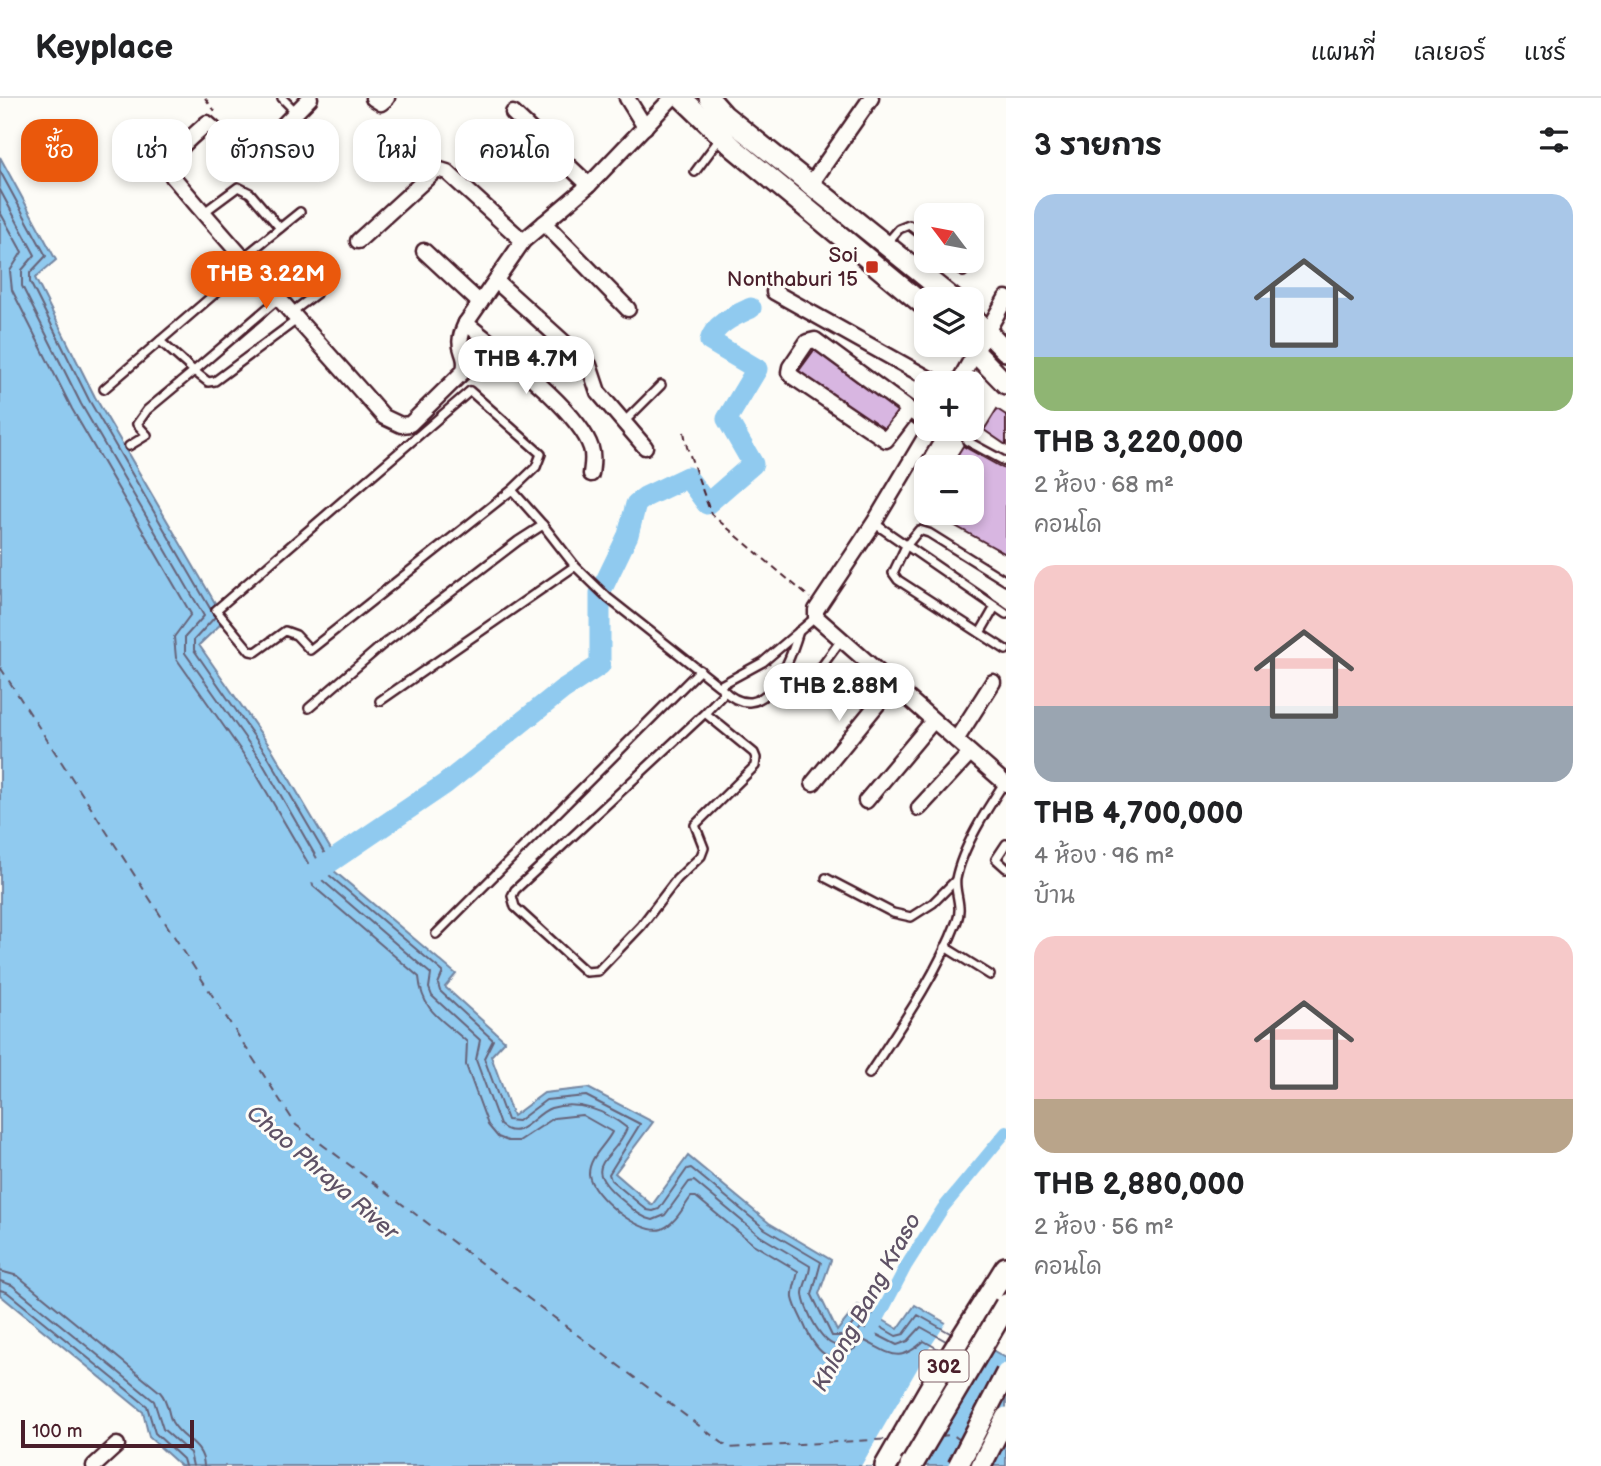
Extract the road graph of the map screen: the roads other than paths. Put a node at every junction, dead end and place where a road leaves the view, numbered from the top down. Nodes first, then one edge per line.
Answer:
1 (282, 98) edge
2 (310, 98) edge
3 (373, 98) edge
4 (387, 98) edge
5 (627, 98) edge
6 (672, 98) edge
7 (682, 98) edge
8 (871, 98) edge
9 (710, 99) edge
10 (295, 111) junction
11 (513, 113) dead end
12 (645, 127) junction
13 (727, 143) junction
14 (695, 173) dead end
15 (811, 184) junction
16 (589, 185) junction
17 (300, 212) dead end
18 (204, 213) junction
19 (544, 223) junction
20 (280, 228) junction
21 (914, 229) edge
22 (358, 241) dead end
23 (523, 241) junction
24 (885, 246) junction
25 (424, 251) dead end
26 (244, 262) junction
27 (303, 271) dead end
28 (496, 281) junction
29 (938, 287) edge
30 (774, 292) dead end
31 (914, 297) edge
32 (279, 298) junction
33 (1006, 298) edge
34 (480, 303) junction
35 (628, 309) dead end
36 (295, 316) junction
37 (466, 323) junction
38 (986, 330) junction
39 (984, 333) edge
40 (160, 341) junction
41 (1006, 351) edge
42 (980, 357) edge
43 (194, 371) junction
44 (916, 371) edge
45 (1006, 384) edge
46 (661, 385) dead end
47 (104, 389) dead end
48 (909, 410) junction
49 (914, 414) edge
50 (624, 422) junction
51 (923, 441) edge
52 (967, 441) dead end
53 (129, 446) dead end
54 (645, 447) dead end
55 (1006, 463) edge
56 (590, 474) dead end
57 (512, 490) junction
58 (874, 523) junction
59 (543, 525) junction
60 (906, 546) junction
61 (575, 566) junction
62 (1006, 581) edge
63 (995, 607) junction
64 (818, 611) junction
65 (1006, 614) edge
66 (799, 631) junction
67 (980, 633) junction
68 (841, 640) junction
69 (1006, 650) edge
70 (700, 670) junction
71 (814, 677) dead end
72 (993, 682) dead end
73 (892, 685) junction
74 (722, 689) junction
75 (380, 701) dead end
76 (309, 708) dead end
77 (705, 713) junction
78 (933, 721) junction
79 (956, 740) junction
80 (970, 753) junction
81 (813, 783) dead end
82 (1005, 783) edge
83 (866, 802) dead end
84 (919, 808) dead end
85 (1006, 844) edge
86 (1006, 868) edge
87 (826, 878) dead end
88 (955, 881) junction
89 (436, 934) dead end
90 (946, 947) junction
91 (990, 975) dead end
92 (869, 1074) dead end
93 (1006, 1268) edge
94 (1006, 1305) edge
95 (1006, 1373) edge
96 (1006, 1417) edge
97 (117, 1445) dead end
98 (94, 1466) edge
99 (886, 1466) edge
100 (911, 1466) edge
101 (958, 1466) edge
102 (981, 1466) edge

1 - 10 lane
2 - 10 street
3 - 4 street
5 - 12 street
6 - 12 street
7 - 13 main road
8 - 15 street
9 - 15 main road
10 - 18 street
11 - 16 street
12 - 16 street
13 - 14 lane
13 - 31 main road
15 - 24 main road
16 - 19 street
17 - 20 lane
18 - 20 lane
18 - 26 street
19 - 23 street
19 - 35 street
20 - 26 lane
21 - 24 lane
22 - 23 street
23 - 28 street
24 - 29 main road
25 - 34 street
26 - 32 street
26 - 40 lane
27 - 36 lane
28 - 34 street
28 - 50 street
30 - 44 street
32 - 36 street
32 - 43 lane
33 - 38 street
34 - 37 street
36 - 37 street
36 - 43 lane
37 - 56 street
38 - 39 street
38 - 41 main road
40 - 43 lane
40 - 47 lane
42 - 45 main road
43 - 53 lane
46 - 50 lane
48 - 48 street
48 - 49 street
50 - 54 street
51 - 58 street
52 - 55 lane
57 - 57 lane
57 - 59 lane
58 - 60 lane
58 - 64 street
59 - 61 lane
59 - 76 lane
60 - 62 lane
60 - 63 lane
60 - 67 lane
61 - 70 lane
61 - 75 lane
63 - 65 lane
63 - 67 lane
64 - 66 lane
64 - 68 street
66 - 74 lane
66 - 74 lane
67 - 69 lane
68 - 71 lane
68 - 73 street
70 - 74 lane
70 - 89 lane
72 - 79 street
73 - 78 street
73 - 81 street
74 - 77 lane
77 - 77 lane
78 - 79 street
78 - 83 street
79 - 80 street
80 - 82 street
80 - 84 street
82 - 88 lane
85 - 86 lane
87 - 88 lane
88 - 90 lane
90 - 91 lane
90 - 92 lane
93 - 99 main road, 302
94 - 100 main road, 302, bridge
95 - 101 main road, 302, bridge
96 - 102 main road, bridge
97 - 98 street

